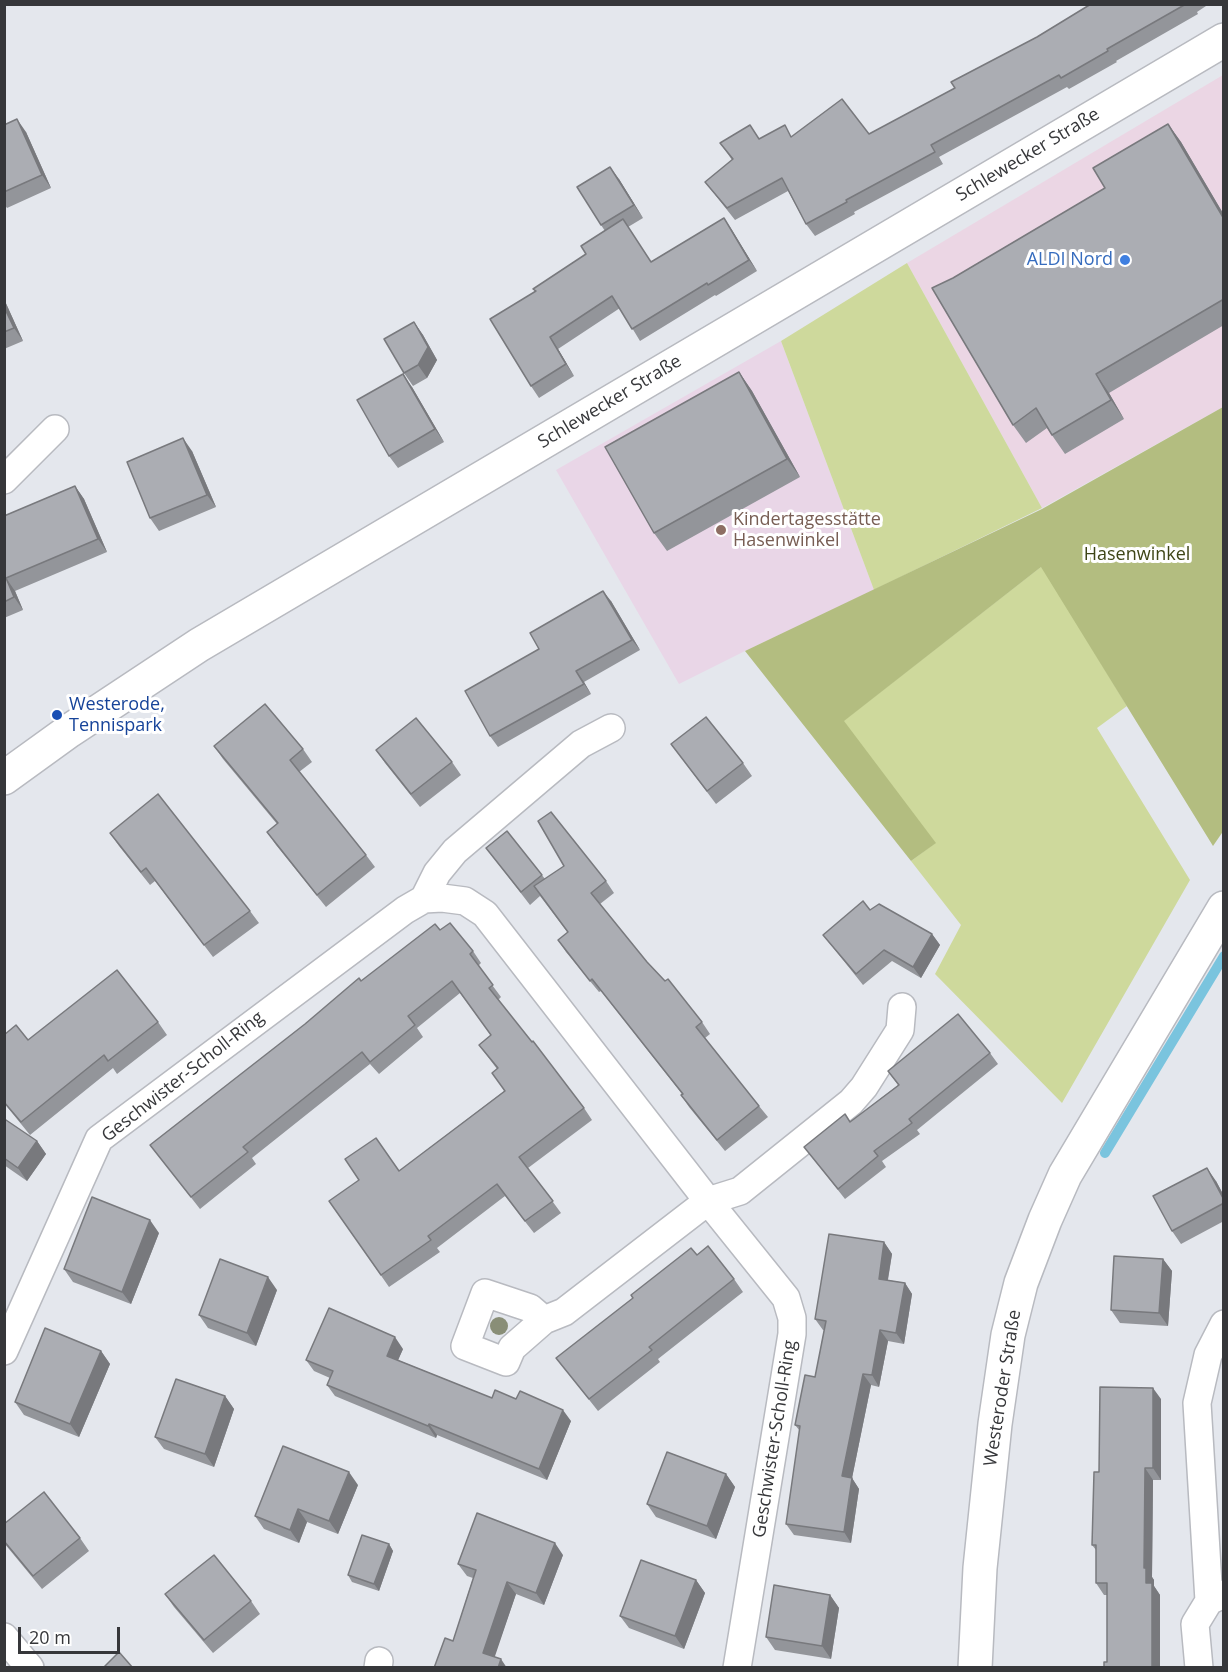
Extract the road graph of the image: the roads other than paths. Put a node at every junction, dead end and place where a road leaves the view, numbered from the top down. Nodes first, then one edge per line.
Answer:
1 (1224, 39) edge
2 (55, 429) dead end
3 (4, 480) edge
4 (611, 728) dead end
5 (4, 778) edge
6 (424, 900) junction
7 (1224, 908) edge
8 (902, 1007) dead end
9 (708, 1201) junction
10 (544, 1320) dead end
11 (1224, 1324) edge
12 (4, 1351) edge
13 (1216, 1598) edge
14 (4, 1637) edge
15 (30, 1668) edge
16 (737, 1668) edge
17 (975, 1668) edge
18 (1199, 1668) edge

1 - 5 street, Schlewecker Straße
2 - 3 street
4 - 6 street
6 - 9 street, Geschwister-Scholl-Ring
6 - 12 street, Geschwister-Scholl-Ring
7 - 17 street, Westeroder Straße
8 - 9 street
9 - 10 street
9 - 16 street, Geschwister-Scholl-Ring
11 - 13 street
13 - 18 street
14 - 15 street

